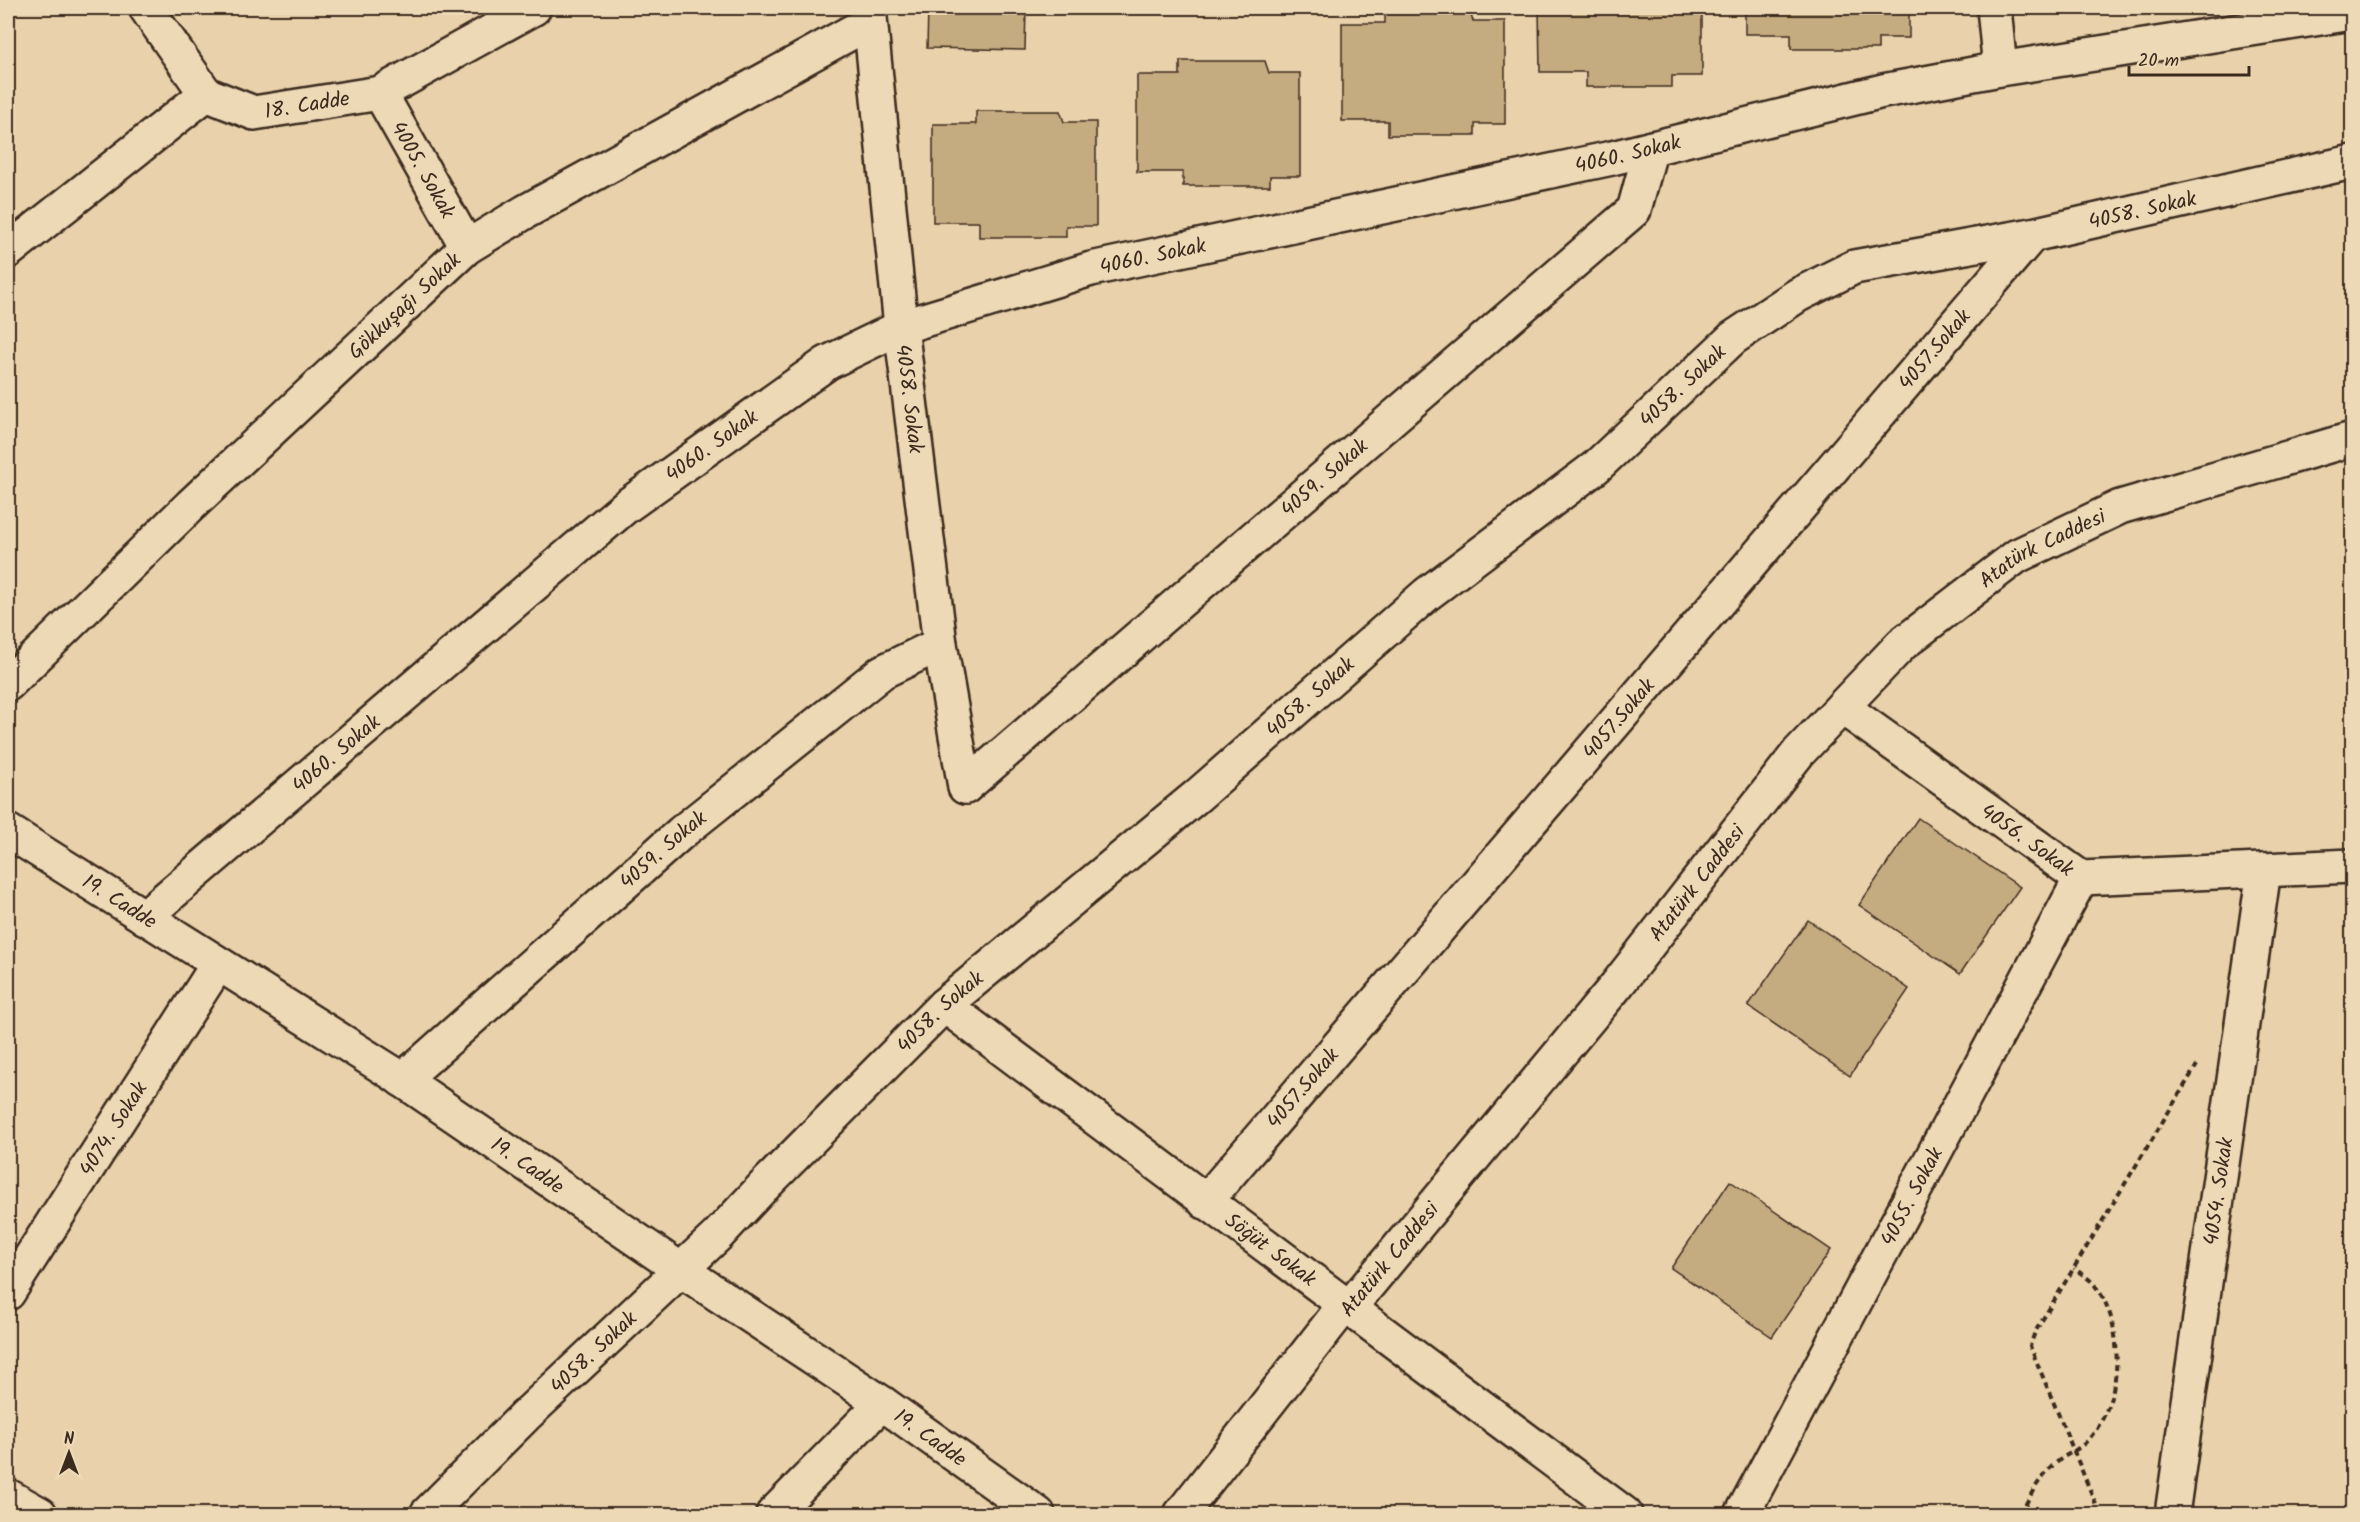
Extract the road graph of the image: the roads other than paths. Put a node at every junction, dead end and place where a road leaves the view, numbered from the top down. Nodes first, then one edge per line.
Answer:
1 (146, 8) edge
2 (534, 8) edge
3 (1994, 8) edge
4 (2352, 13) edge
5 (869, 15) edge
6 (2000, 69) junction
7 (380, 93) junction
8 (206, 94) junction
9 (1652, 148) junction
10 (2352, 162) edge
11 (2032, 235) junction
12 (467, 247) junction
13 (8, 251) edge
14 (901, 327) junction
15 (2352, 439) edge
16 (940, 644) junction
17 (8, 684) edge
18 (1842, 707) junction
19 (965, 787) joint
20 (8, 831) edge
21 (2352, 866) edge
22 (2264, 870) junction
23 (2081, 878) junction
24 (144, 917) junction
25 (218, 964) junction
26 (944, 1005) junction
27 (402, 1080) junction
28 (1205, 1202) junction
29 (681, 1270) junction
30 (8, 1293) edge
31 (1348, 1309) junction
32 (882, 1403) junction
33 (8, 1496) edge
34 (40, 1515) edge
35 (427, 1515) edge
36 (773, 1515) edge
37 (1038, 1515) edge
38 (1180, 1515) edge
39 (1625, 1515) edge
40 (1742, 1515) edge
41 (2172, 1515) edge

1 - 8 street
2 - 7 street, 18. Cadde
3 - 6 street
4 - 6 street, 4060. Sokak
5 - 12 street, Gökkuşağı Sokak
5 - 14 street, 4058. Sokak
6 - 9 street, 4060. Sokak
7 - 8 street, 18. Cadde
7 - 12 street, 4005. Sokak
8 - 13 street
9 - 14 street, 4060. Sokak
9 - 19 street, 4059. Sokak
10 - 11 street, 4058. Sokak
11 - 26 street, 4058. Sokak
11 - 28 street, 4057.Sokak
12 - 17 street, Gökkuşağı Sokak
14 - 16 street, 4058. Sokak
14 - 24 street, 4060. Sokak
15 - 18 street, Atatürk Caddesi
16 - 19 street, 4058. Sokak
16 - 27 street, 4059. Sokak
18 - 23 street, 4056. Sokak
18 - 31 street, Atatürk Caddesi
20 - 24 street, 19. Cadde
21 - 22 street, 4056. Sokak
22 - 23 street, 4056. Sokak
22 - 41 street, 4054. Sokak
23 - 40 street, 4055. Sokak
24 - 25 street, 19. Cadde
25 - 27 street, 19. Cadde
25 - 30 street, 4074. Sokak
26 - 28 street, Söğüt Sokak
26 - 29 street, 4058. Sokak
27 - 29 street, 19. Cadde
28 - 31 street, Söğüt Sokak
29 - 32 street, 19. Cadde
29 - 35 street, 4058. Sokak
31 - 38 street, Atatürk Caddesi
31 - 39 street, Söğüt Sokak
32 - 36 street
32 - 37 street, 19. Cadde
33 - 34 street

